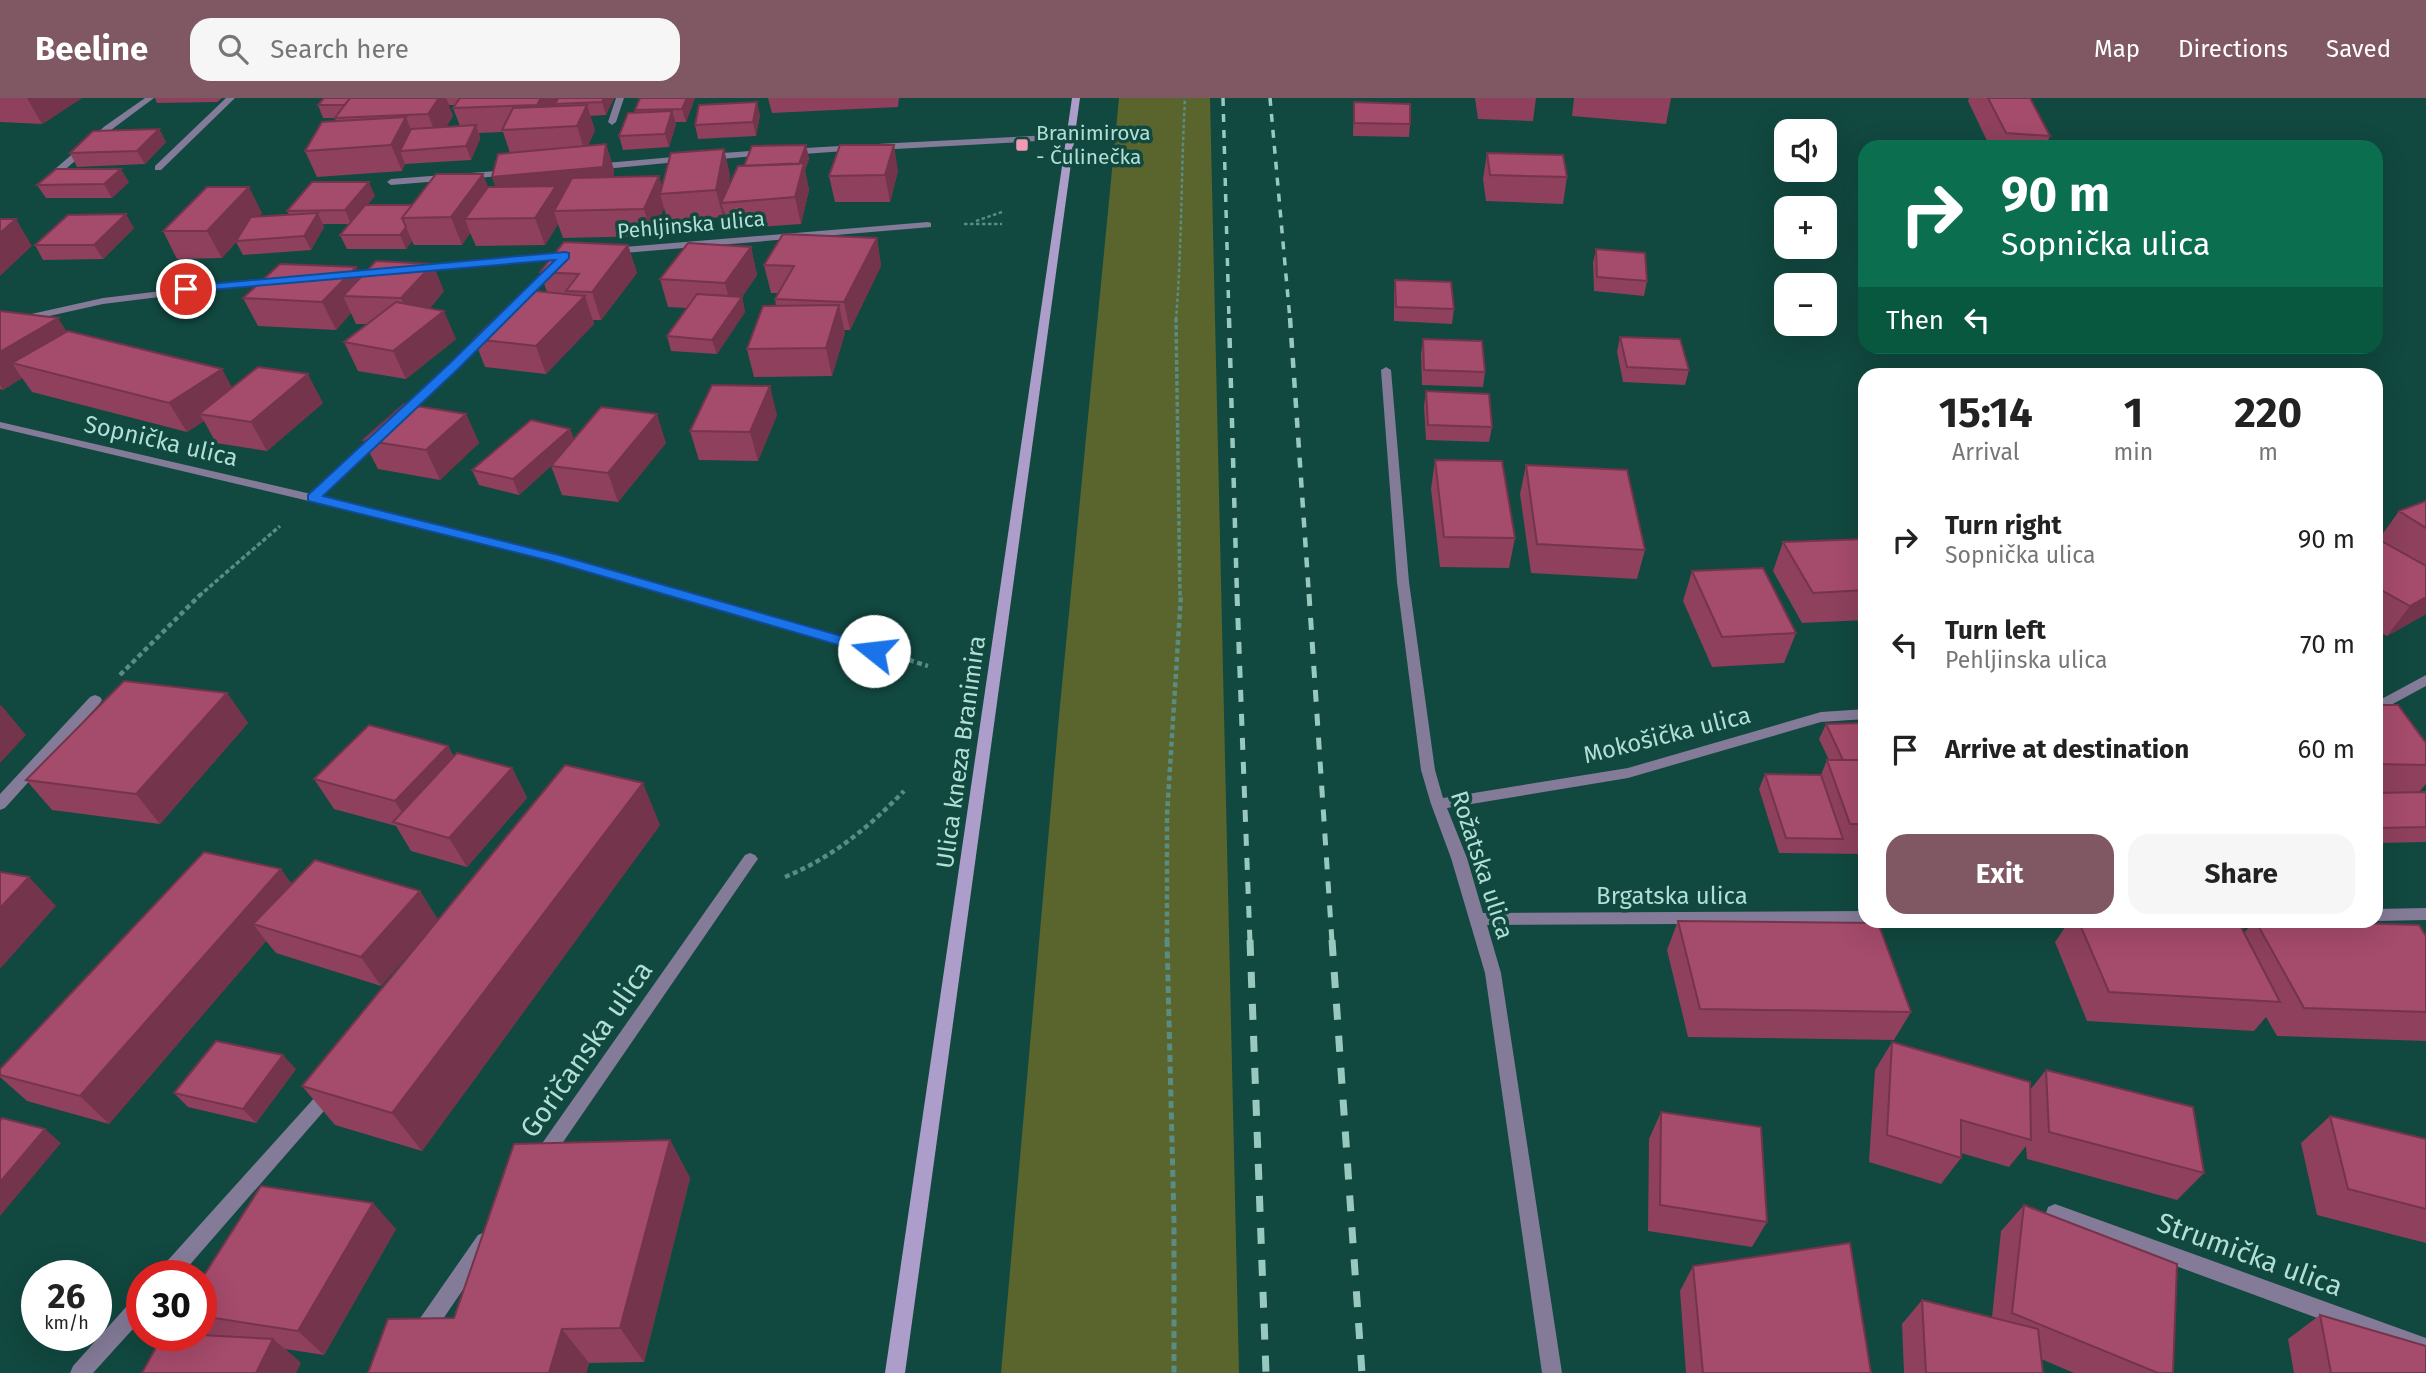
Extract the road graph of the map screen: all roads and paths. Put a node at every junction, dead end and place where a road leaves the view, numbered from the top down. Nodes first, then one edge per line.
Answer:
1 (150, 98) edge
2 (232, 98) edge
3 (620, 98) edge
4 (1076, 98) edge
5 (1185, 98) edge
6 (612, 122) dead end
7 (1071, 137) junction
8 (158, 168) dead end
9 (578, 168) edge
10 (58, 171) edge
11 (525, 172) edge
12 (391, 182) dead end
13 (1002, 212) dead end
14 (971, 223) dead end
15 (928, 225) dead end
16 (607, 251) edge
17 (579, 254) edge
18 (565, 255) junction
19 (402, 269) edge
20 (294, 279) edge
21 (510, 311) edge
22 (500, 320) edge
23 (0, 324) edge
24 (1386, 370) dead end
25 (0, 425) edge
26 (313, 498) junction
27 (874, 651) dead end
28 (2426, 680) edge
29 (95, 700) joint
30 (2383, 704) edge
31 (1858, 715) edge
32 (904, 791) dead end
33 (0, 804) edge
34 (1438, 804) junction
35 (750, 859) dead end
36 (735, 880) junction
37 (2426, 914) edge
38 (2383, 915) edge
39 (1858, 917) edge
40 (1479, 919) junction
41 (341, 1079) edge
42 (531, 1175) edge
43 (2055, 1213) dead end
44 (493, 1230) edge
45 (181, 1260) edge
46 (126, 1322) edge
47 (2426, 1348) edge
48 (410, 1351) edge
49 (80, 1373) edge
50 (895, 1373) edge
51 (1174, 1373) edge
52 (1552, 1373) edge

1 - 10 street
2 - 8 street
3 - 6 street
4 - 7 main road, Ulica kneza Branimira
5 - 51 path
7 - 9 street
7 - 50 main road, Ulica kneza Branimira
11 - 12 street
13 - 14 path
15 - 16 street, Pehljinska ulica
17 - 18 street
18 - 19 street
18 - 21 street
20 - 23 street
22 - 26 street
24 - 34 street, Rožatska ulica
25 - 26 street, Sopnička ulica
26 - 27 street, Sopnička ulica
26 - 29 path
28 - 30 street
29 - 33 street
31 - 34 street, Mokošička ulica
32 - 36 path
34 - 40 street, Rožatska ulica
35 - 36 street, Goričanska ulica
36 - 42 street, Goričanska ulica
37 - 38 street
39 - 40 street, Brgatska ulica
40 - 52 street, Rožatska ulica
41 - 45 street
43 - 47 street, Strumička ulica
44 - 48 street
46 - 49 street

